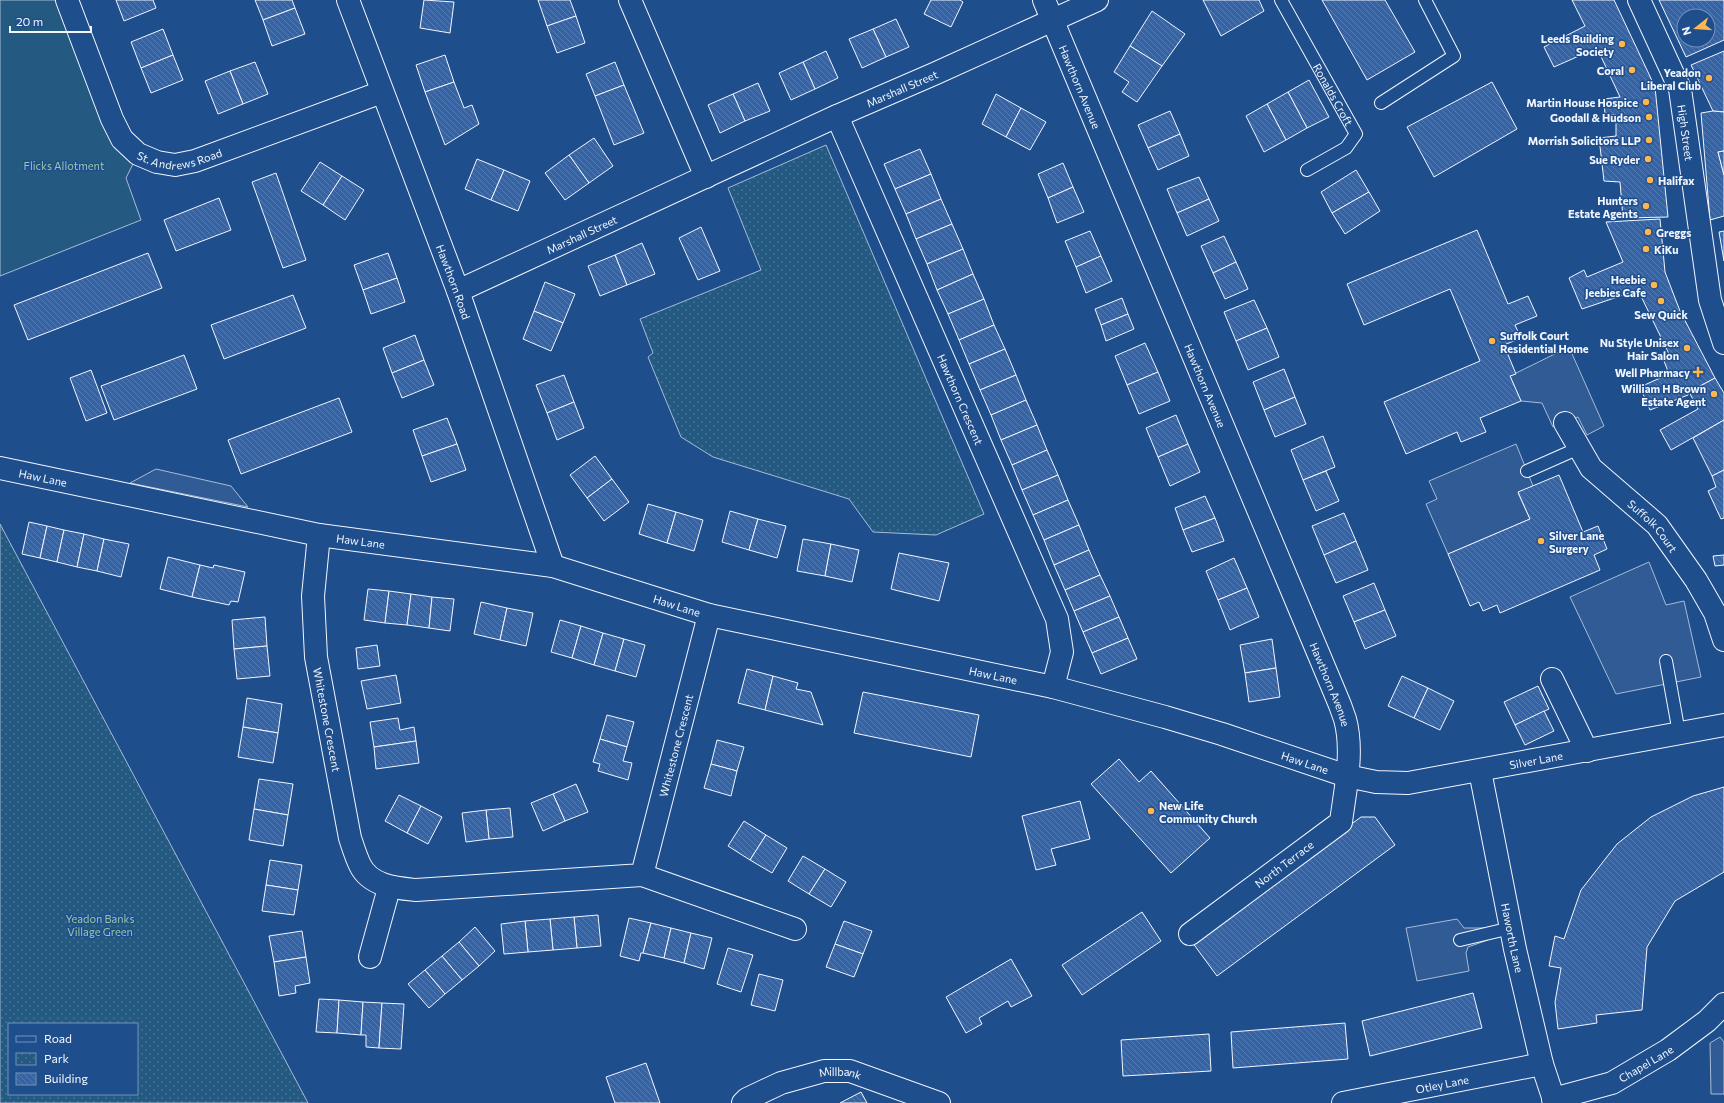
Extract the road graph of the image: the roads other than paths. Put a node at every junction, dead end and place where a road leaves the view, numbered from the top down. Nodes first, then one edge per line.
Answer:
1 (68, 0) edge
2 (348, 0) edge
3 (630, 0) edge
4 (1044, 0) edge
5 (1097, 0) edge
6 (1281, 0) edge
7 (1425, 0) edge
8 (1639, 0) edge
9 (1054, 21) junction
10 (382, 92) junction
11 (1381, 103) dead end
12 (837, 116) junction
13 (1307, 170) dead end
14 (706, 177) junction
15 (458, 290) junction
16 (1724, 343) edge
17 (1565, 423) dead end
18 (1579, 448) junction
19 (0, 468) edge
20 (1527, 471) dead end
21 (319, 534) junction
22 (553, 566) junction
23 (710, 615) junction
24 (1724, 640) edge
25 (1666, 661) dead end
26 (1552, 679) dead end
27 (1052, 687) junction
28 (1724, 725) edge
29 (1679, 733) junction
30 (1587, 751) junction
31 (1480, 771) junction
32 (1347, 776) junction
33 (642, 875) junction
34 (389, 888) junction
35 (1511, 928) junction
36 (795, 929) dead end
37 (1190, 934) dead end
38 (1460, 940) dead end
39 (370, 957) dead end
40 (1724, 1004) edge
41 (1542, 1064) junction
42 (1554, 1101) edge
43 (743, 1103) edge
44 (939, 1103) edge
45 (1342, 1103) edge

1 - 10 street, St. Andrews Road
2 - 10 street, Hawthorn Road
3 - 14 street
4 - 9 street, Hawthorn Avenue
5 - 9 street, Marshall Street
6 - 13 lane, Ronalds Croft
7 - 11 lane
8 - 16 street, High Street
9 - 12 street, Marshall Street
9 - 32 street, Hawthorn Avenue
10 - 15 street, Hawthorn Road
12 - 14 street, Marshall Street
12 - 27 street, Hawthorn Crescent
14 - 15 street, Marshall Street
15 - 22 street, Hawthorn Road
17 - 18 street, Suffolk Court
18 - 20 lane
18 - 24 street, Suffolk Court
19 - 21 street, Haw Lane
21 - 22 street, Haw Lane
21 - 34 street, Whitestone Crescent
22 - 23 street, Haw Lane
23 - 27 street, Haw Lane
23 - 33 street, Whitestone Crescent
25 - 29 lane
26 - 30 street
27 - 32 street, Haw Lane
28 - 29 street, Silver Lane
29 - 30 street, Silver Lane
30 - 31 street, Silver Lane
31 - 32 street, Silver Lane
31 - 35 street, Haworth Lane
32 - 37 street, North Terrace
33 - 34 street, Whitestone Crescent
33 - 36 street, Whitestone Crescent
34 - 39 street
35 - 38 lane
35 - 41 street, Haworth Lane
40 - 42 street, Chapel Lane
41 - 42 street, Haworth Lane
41 - 45 street, Otley Lane
43 - 44 street, Millbank

